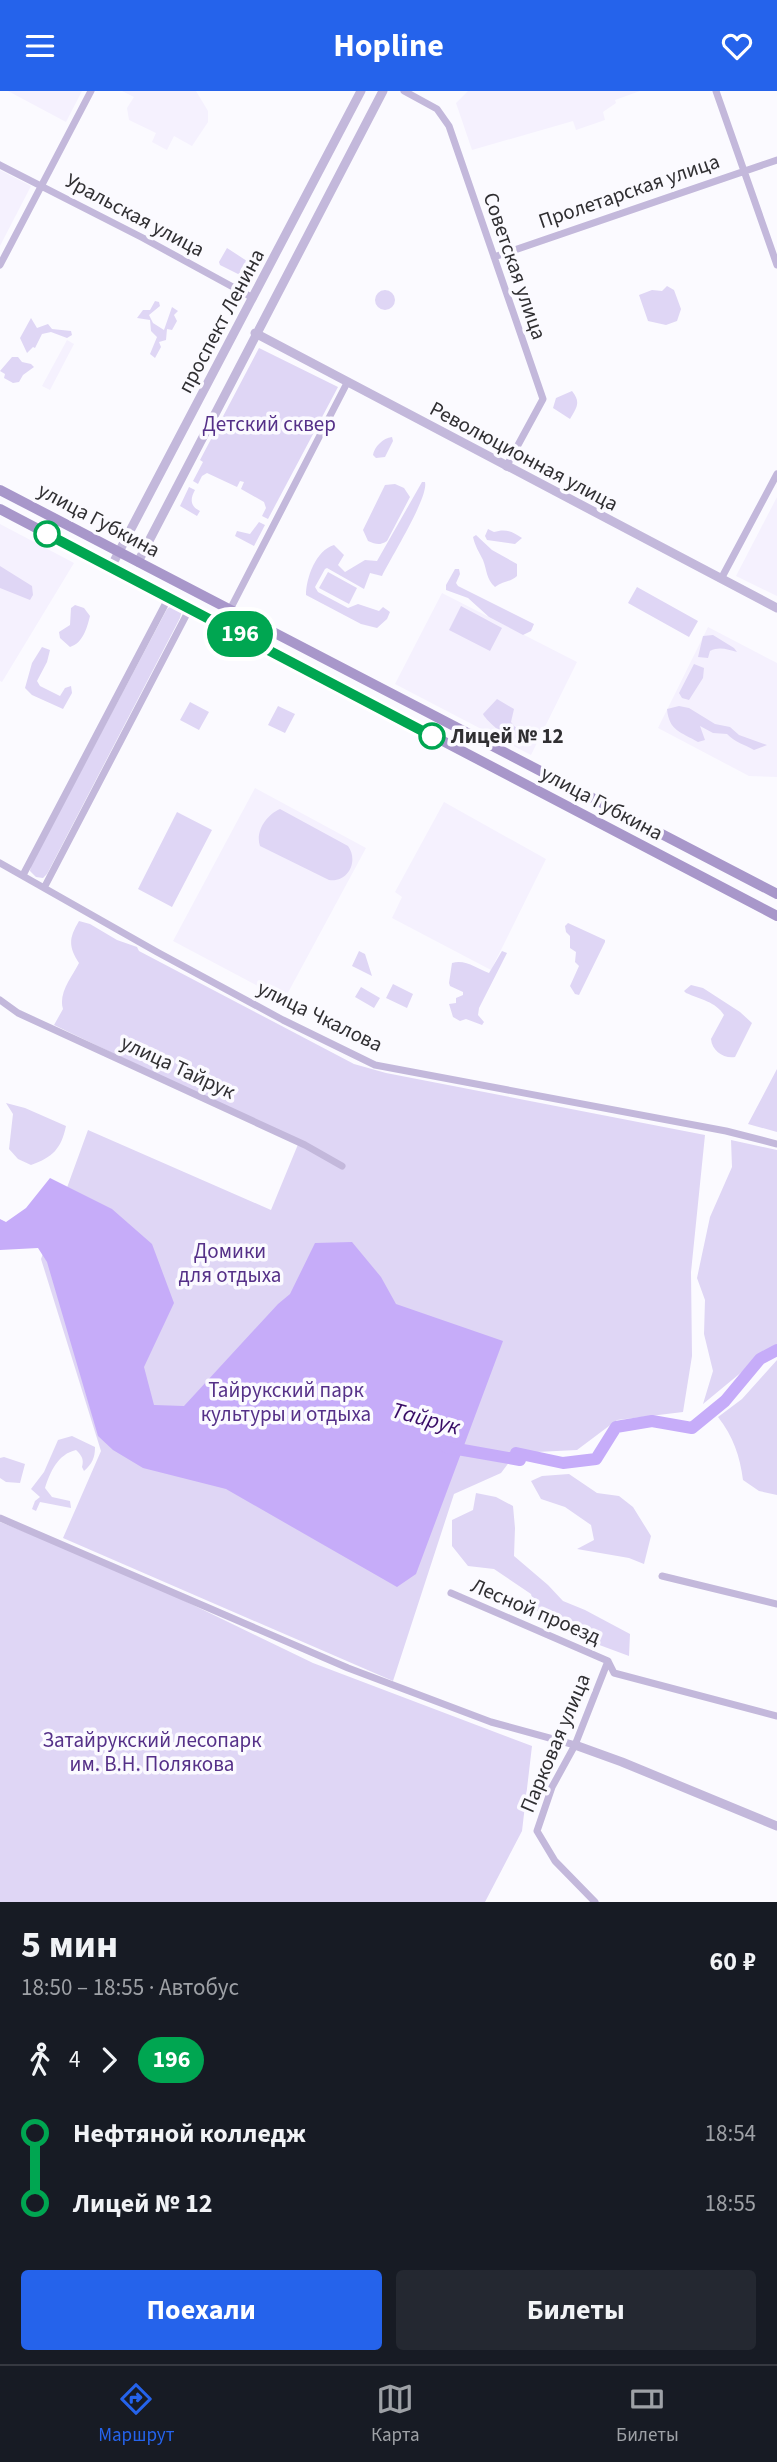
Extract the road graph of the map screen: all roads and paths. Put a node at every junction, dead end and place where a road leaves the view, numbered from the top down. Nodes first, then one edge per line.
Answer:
1 (91, 91) edge
2 (361, 91) edge
3 (383, 91) edge
4 (404, 91) edge
5 (716, 91) edge
6 (777, 160) edge
7 (0, 165) edge
8 (744, 170) junction
9 (41, 186) junction
10 (494, 257) junction
11 (0, 265) edge
12 (777, 265) edge
13 (253, 298) junction
14 (255, 333) junction
15 (347, 383) junction
16 (506, 467) junction
17 (777, 474) edge
18 (0, 490) edge
19 (0, 509) edge
20 (119, 552) junction
21 (138, 562) junction
22 (111, 568) junction
23 (721, 579) junction
24 (169, 597) junction
25 (190, 608) junction
26 (777, 608) edge
27 (230, 609) junction
28 (222, 625) junction
29 (0, 863) edge
30 (23, 875) junction
31 (44, 888) junction
32 (777, 894) edge
33 (777, 916) edge
34 (0, 1000) edge
35 (777, 1144) edge
36 (342, 1166) dead end
37 (0, 1518) edge
38 (662, 1576) dead end
39 (450, 1593) dead end
40 (777, 1604) edge
41 (608, 1661) junction
42 (777, 1716) edge
43 (575, 1745) junction
44 (777, 1826) edge
45 (595, 1902) edge

1 - 9 street
2 - 13 street, проспект Ленина
3 - 14 street, проспект Ленина
4 - 10 street, Советская улица
5 - 8 street
6 - 8 street, Пролетарская улица
7 - 9 street, Уральская улица
8 - 10 street, Пролетарская улица
8 - 12 street
9 - 11 street
9 - 13 street, Уральская улица
10 - 16 street, Советская улица
13 - 20 street, проспект Ленина
14 - 15 street, Революционная улица
14 - 21 street, проспект Ленина
15 - 16 street, Революционная улица
15 - 27 street
16 - 23 street, Революционная улица
17 - 23 street
18 - 20 main road, улица Губкина
19 - 22 main road, улица Губкина
20 - 21 main road, улица Губкина
20 - 22 street, проспект Ленина
21 - 27 main road, улица Губкина
22 - 24 main road, улица Губкина
23 - 26 street, Революционная улица
24 - 25 main road, улица Губкина
24 - 30 street
25 - 28 main road, улица Губкина
25 - 31 street
27 - 28 street
27 - 32 main road, улица Губкина
28 - 33 main road, улица Губкина
29 - 30 street, улица Чкалова
30 - 31 street, улица Чкалова
31 - 35 street, улица Чкалова
34 - 36 street, улица Тайрук
37 - 43 street
38 - 40 street
39 - 41 street, Лесной проезд
41 - 42 street, Лесной проезд
41 - 43 street, Парковая улица
43 - 44 street
43 - 45 street, Парковая улица

